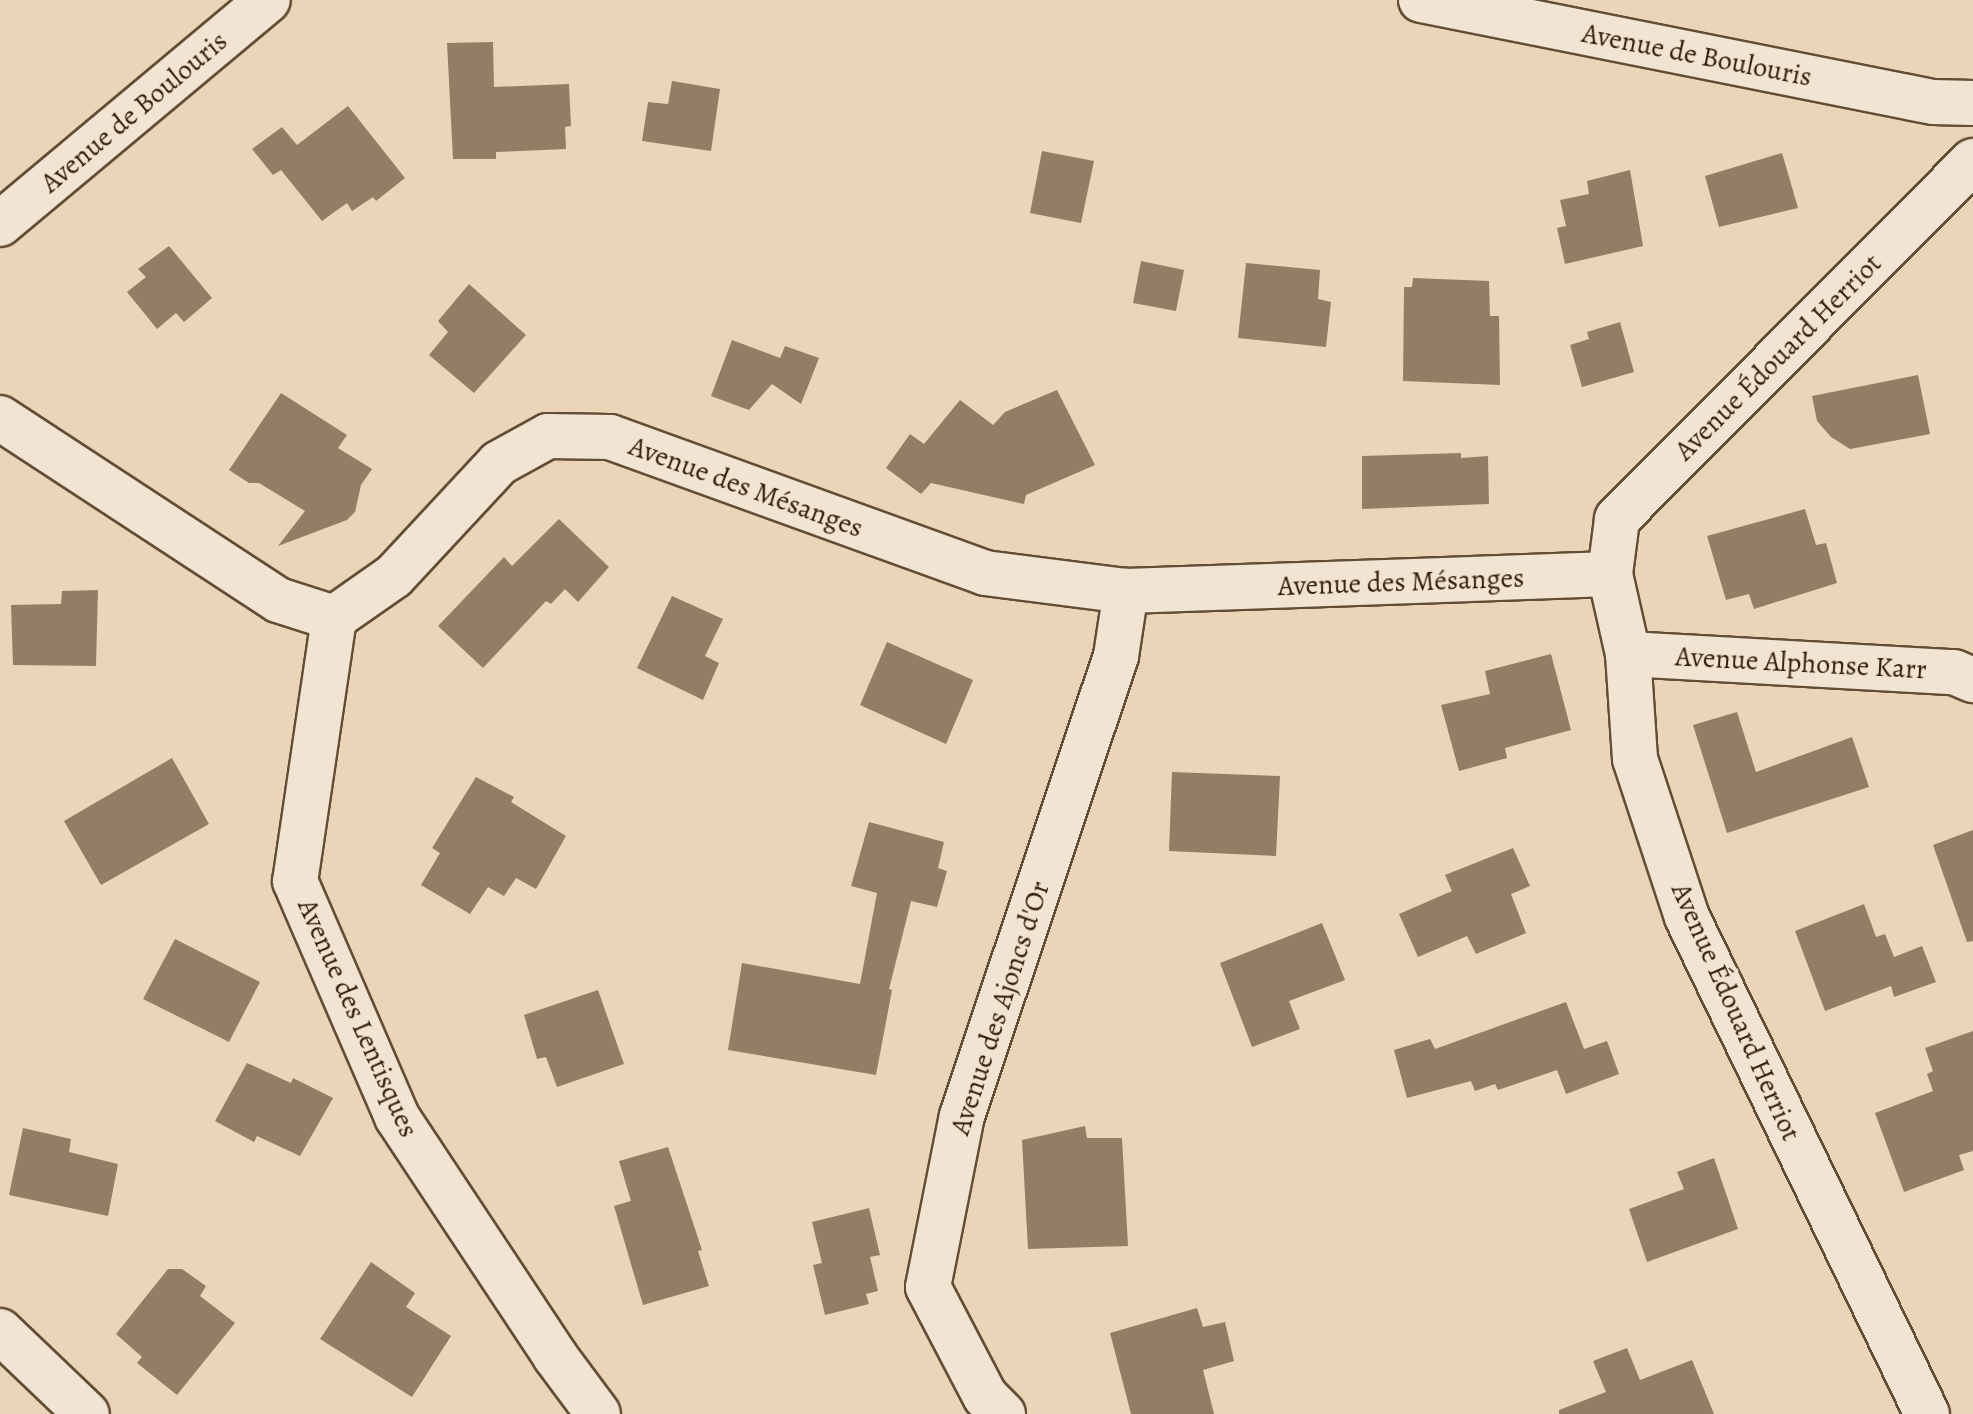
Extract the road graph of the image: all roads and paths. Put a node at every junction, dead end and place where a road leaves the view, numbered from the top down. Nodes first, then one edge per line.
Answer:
1 (268, 0) edge
2 (1421, 0) edge
3 (1973, 103) edge
4 (1973, 161) edge
5 (0, 224) edge
6 (0, 418) edge
7 (1610, 574) junction
8 (1126, 591) junction
9 (334, 618) junction
10 (1628, 654) junction
11 (1973, 680) edge
12 (0, 1331) edge
13 (87, 1414) edge
14 (598, 1414) edge
15 (1003, 1414) edge
16 (1927, 1414) edge

1 - 5 street, Avenue de Boulouris
2 - 3 street, Avenue de Boulouris
4 - 7 street, Avenue Édouard Herriot
6 - 9 street
7 - 8 street, Avenue des Mésanges
7 - 10 street, Avenue Édouard Herriot
8 - 9 street, Avenue des Mésanges
8 - 15 street, Avenue des Ajoncs d'Or
9 - 14 street, Avenue des Lentisques
10 - 11 street, Avenue Alphonse Karr
10 - 16 street, Avenue Édouard Herriot
12 - 13 street

